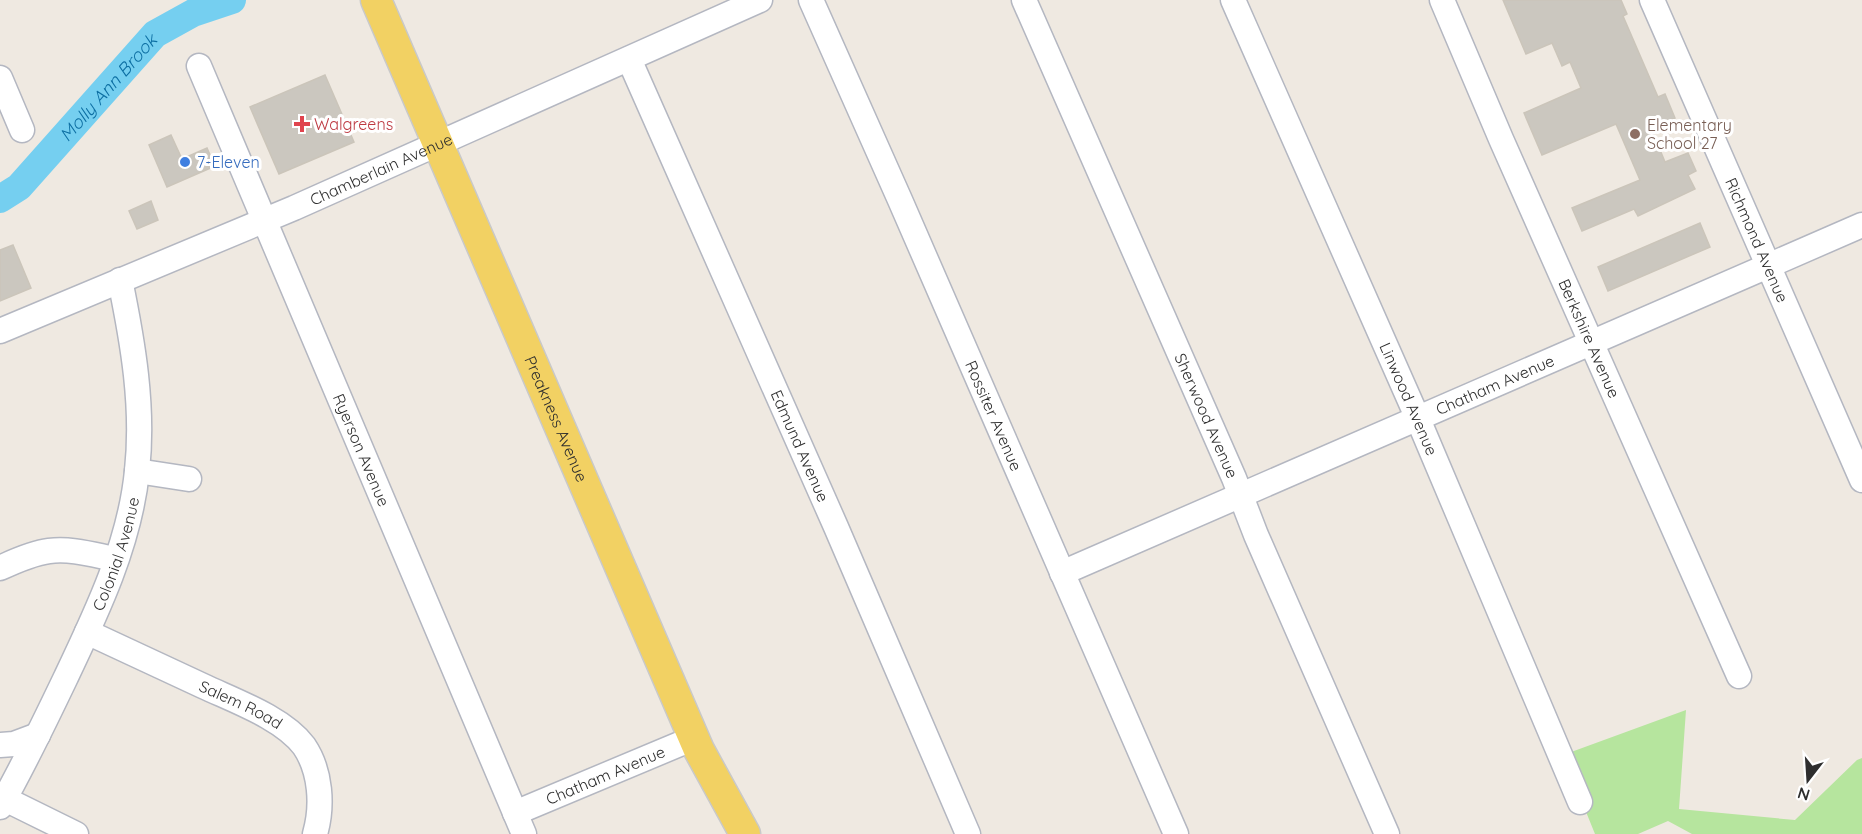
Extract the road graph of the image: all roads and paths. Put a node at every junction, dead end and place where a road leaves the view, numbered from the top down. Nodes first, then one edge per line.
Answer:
1 (376, 0) edge
2 (760, 0) edge
3 (811, 0) edge
4 (1024, 0) edge
5 (1233, 0) edge
6 (1442, 0) edge
7 (1652, 0) edge
8 (629, 59) junction
9 (199, 66) dead end
10 (0, 78) edge
11 (22, 130) dead end
12 (437, 144) junction
13 (265, 221) junction
14 (1862, 225) edge
15 (1769, 265) junction
16 (120, 280) junction
17 (0, 331) edge
18 (1592, 343) junction
19 (1418, 419) junction
20 (137, 471) junction
21 (189, 479) dead end
22 (1862, 480) edge
23 (1241, 496) junction
24 (115, 559) junction
25 (0, 568) edge
26 (1062, 573) junction
27 (87, 632) junction
28 (1739, 676) dead end
29 (38, 735) junction
30 (694, 738) junction
31 (0, 745) edge
32 (1580, 802) dead end
33 (2, 803) edge
34 (520, 824) edge
35 (76, 834) edge
36 (315, 834) edge
37 (745, 834) edge
38 (968, 834) edge
39 (1176, 834) edge
40 (1387, 834) edge

1 - 12 main road, Preakness Avenue
2 - 8 street, Chamberlain Avenue
3 - 26 street, Rossiter Avenue
4 - 23 street, Sherwood Avenue
5 - 19 street, Linwood Avenue
6 - 18 street, Berkshire Avenue
7 - 15 street, Richmond Avenue
8 - 12 street, Chamberlain Avenue
8 - 38 street, Edmund Avenue
9 - 13 street, Ryerson Avenue
10 - 11 street
12 - 13 street, Chamberlain Avenue
12 - 30 main road, Preakness Avenue
13 - 16 street, Chamberlain Avenue
13 - 34 street, Ryerson Avenue
14 - 15 street, Chatham Avenue
15 - 18 street, Chatham Avenue
15 - 22 street, Richmond Avenue
16 - 17 street, Chamberlain Avenue
16 - 20 street, Colonial Avenue
18 - 19 street, Chatham Avenue
18 - 28 street, Berkshire Avenue
19 - 23 street, Chatham Avenue
19 - 32 street, Linwood Avenue
20 - 21 street
20 - 24 street, Colonial Avenue
23 - 26 street, Chatham Avenue
23 - 40 street, Sherwood Avenue
24 - 25 street
24 - 27 street, Colonial Avenue
26 - 39 street, Rossiter Avenue
27 - 29 street, Colonial Avenue
27 - 36 street, Salem Road
29 - 31 street
29 - 33 street, Colonial Avenue
30 - 34 street, Chatham Avenue
30 - 37 main road, Preakness Avenue
33 - 35 street

